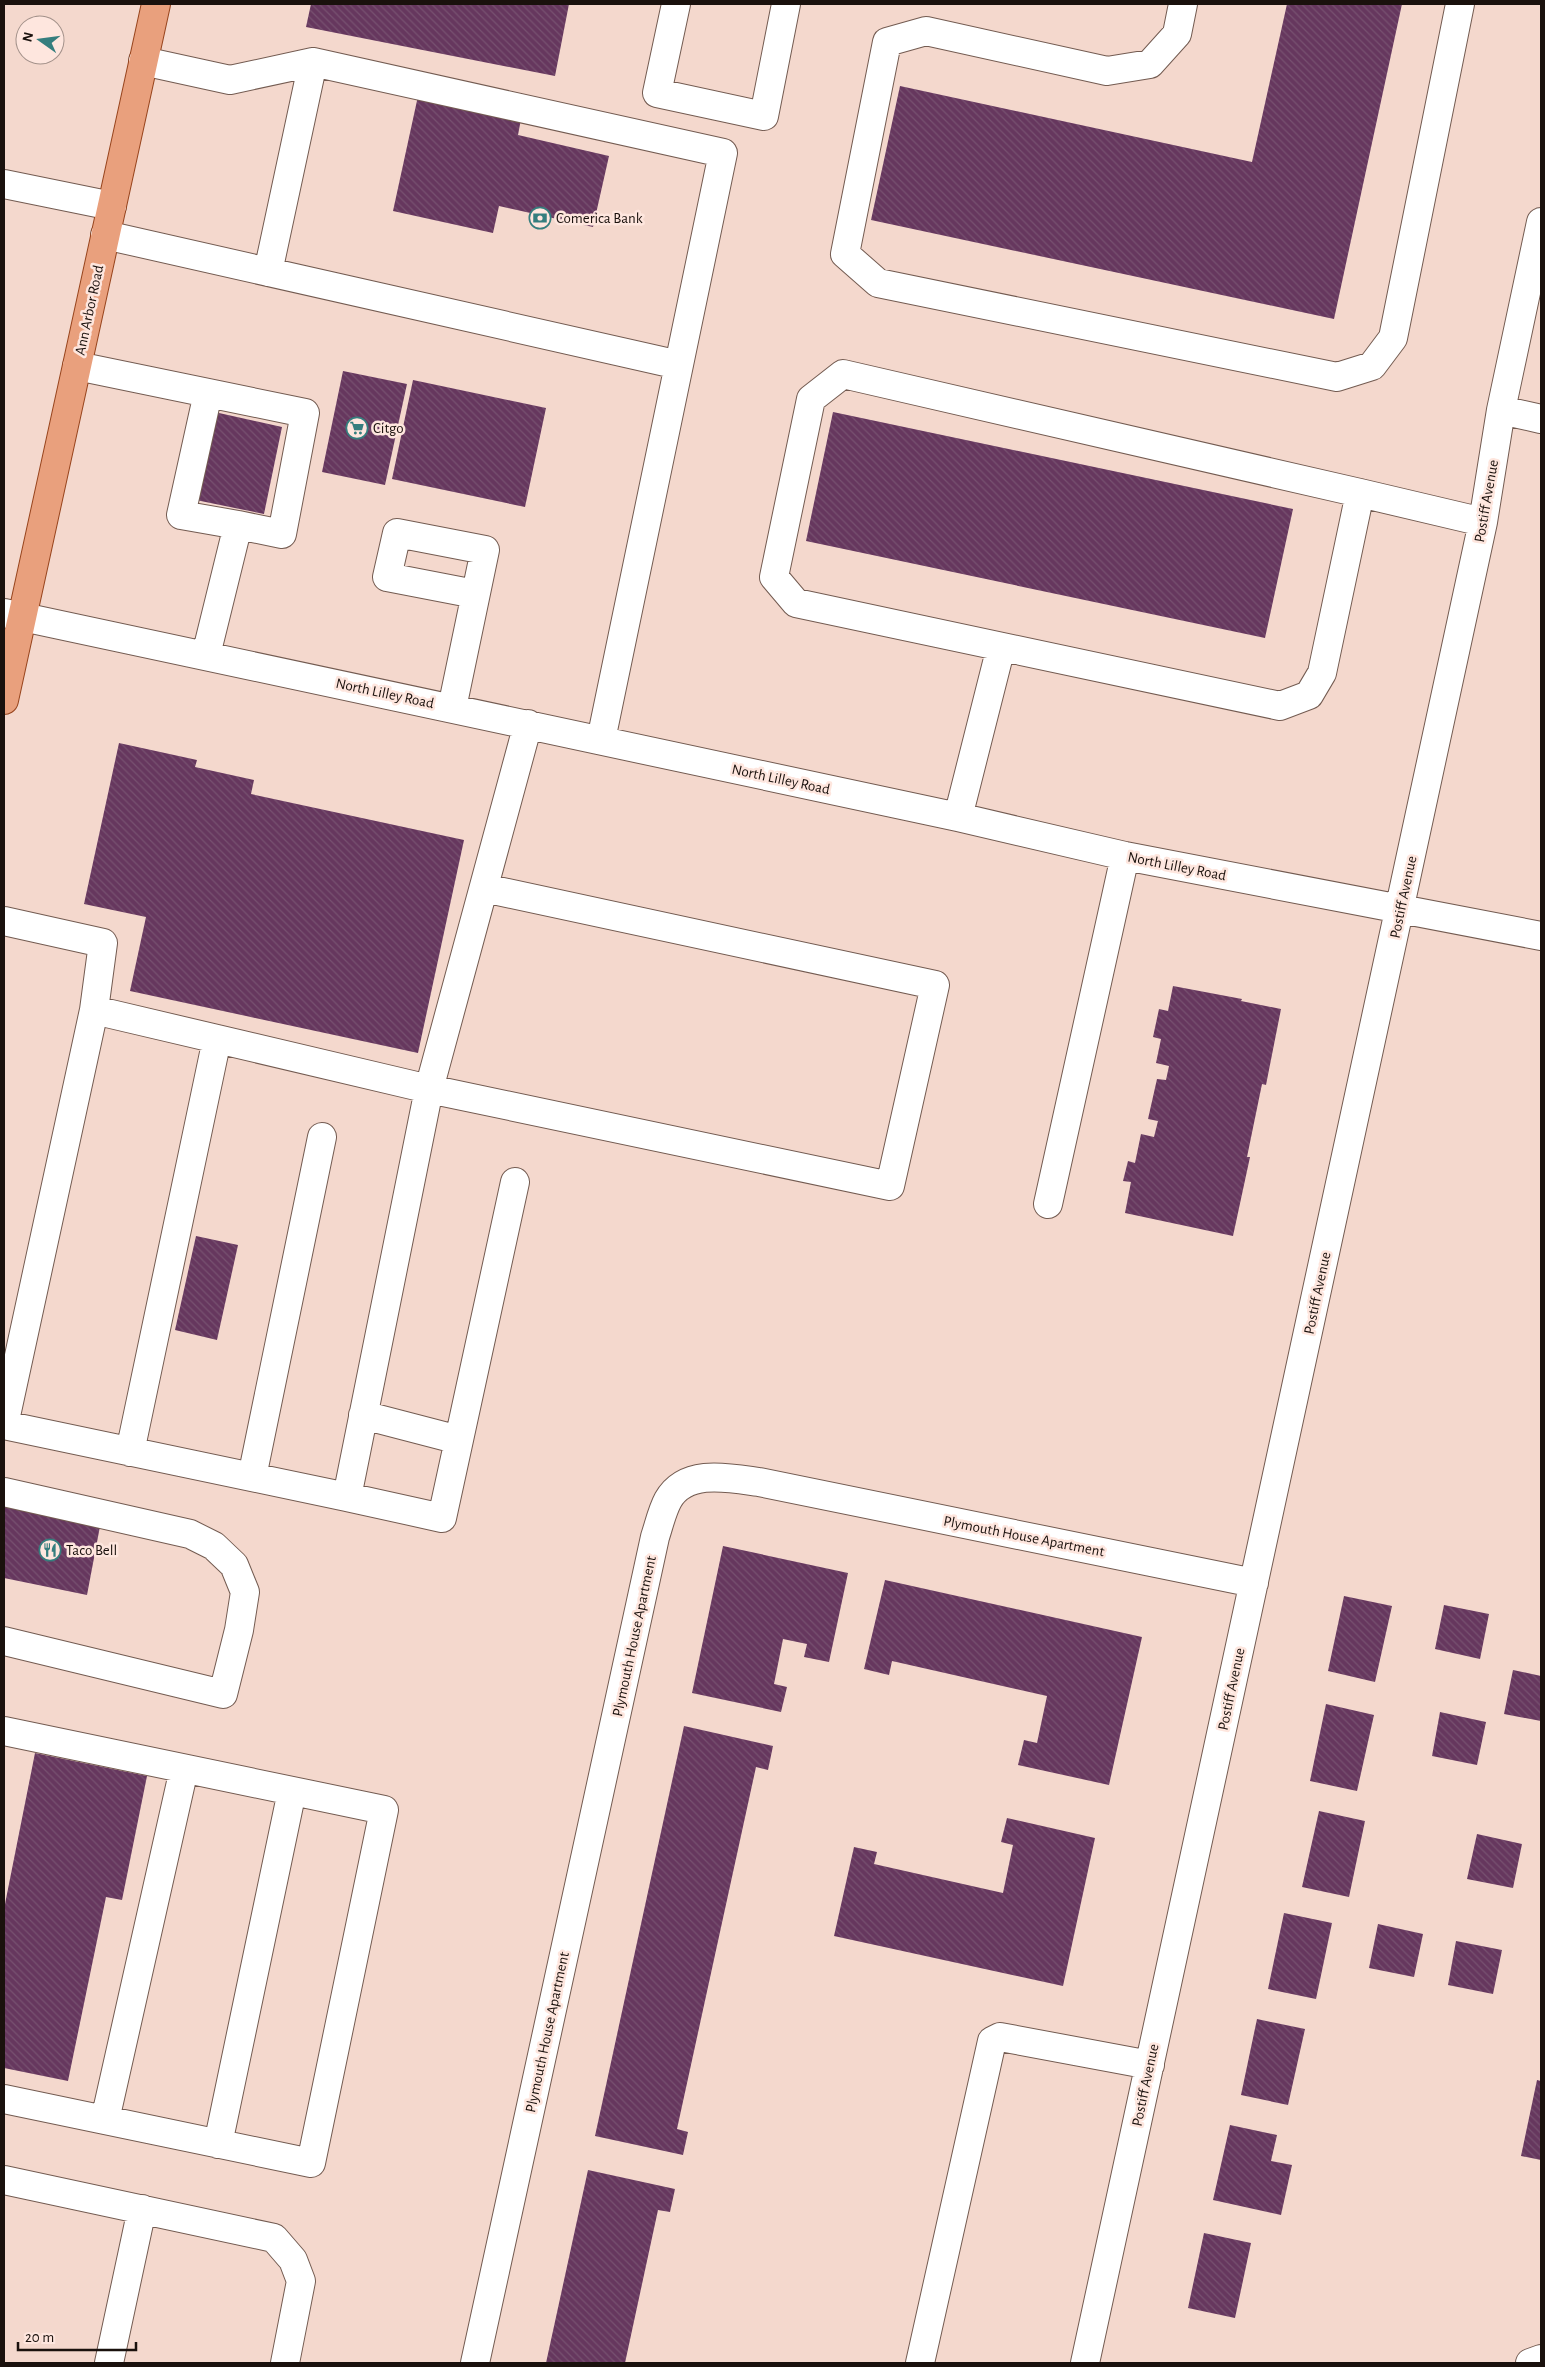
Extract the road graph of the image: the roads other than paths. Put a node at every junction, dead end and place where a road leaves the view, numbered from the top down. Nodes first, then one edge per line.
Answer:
1 (156, 4) edge
2 (676, 4) edge
3 (786, 4) edge
4 (1183, 4) edge
5 (1460, 4) edge
6 (143, 61) junction
7 (312, 62) junction
8 (4, 184) edge
9 (112, 206) junction
10 (1541, 222) edge
11 (105, 235) junction
12 (268, 272) junction
13 (679, 365) junction
14 (77, 366) junction
15 (208, 393) junction
16 (1501, 410) junction
17 (1541, 419) edge
18 (1360, 493) junction
19 (1483, 522) junction
20 (238, 525) junction
21 (475, 594) dead end
22 (13, 615) edge
23 (1001, 646) junction
24 (206, 655) junction
25 (4, 700) edge
26 (452, 708) junction
27 (528, 724) junction
28 (601, 740) junction
29 (958, 817) junction
30 (1125, 856) junction
31 (484, 888) junction
32 (1400, 909) junction
33 (4, 921) edge
34 (1541, 936) edge
35 (94, 1010) junction
36 (217, 1039) junction
37 (429, 1089) junction
38 (322, 1137) dead end
39 (515, 1182) dead end
40 (1048, 1204) dead end
41 (363, 1415) junction
42 (4, 1425) edge
43 (459, 1440) junction
44 (130, 1452) junction
45 (252, 1477) junction
46 (4, 1492) edge
47 (347, 1497) junction
48 (1254, 1582) junction
49 (4, 1641) edge
50 (4, 1731) edge
51 (184, 1769) junction
52 (292, 1791) junction
53 (1150, 2065) junction
54 (4, 2099) edge
55 (105, 2120) junction
56 (218, 2144) junction
57 (4, 2180) edge
58 (142, 2210) junction
59 (1541, 2359) edge
60 (109, 2363) edge
61 (285, 2363) edge
62 (475, 2363) edge
63 (920, 2363) edge
64 (1085, 2363) edge
65 (1530, 2363) edge

1 - 6 main road, Ann Arbor Road
2 - 3 street
4 - 5 street
6 - 7 street
6 - 9 main road, Ann Arbor Road
7 - 12 street
7 - 13 street
8 - 9 street
9 - 11 main road, Ann Arbor Road
10 - 16 street, Postiff Avenue
11 - 12 street
11 - 14 main road, Ann Arbor Road
12 - 13 street
13 - 28 street
14 - 15 street
14 - 22 main road, Ann Arbor Road
15 - 20 street
15 - 20 street
16 - 17 street
16 - 19 street, Postiff Avenue
18 - 19 street
18 - 23 street
18 - 23 street
19 - 32 street, Postiff Avenue
20 - 24 street
21 - 26 street
22 - 24 street, North Lilley Road
22 - 25 main road, Ann Arbor Road
23 - 29 street
24 - 26 street, North Lilley Road
26 - 27 street, North Lilley Road
27 - 28 street, North Lilley Road
27 - 31 street
28 - 29 street, North Lilley Road
29 - 30 street, North Lilley Road
30 - 32 street, North Lilley Road
30 - 40 street
31 - 37 street
31 - 37 street
32 - 34 street, North Lilley Road
32 - 48 street, Postiff Avenue
33 - 35 street
35 - 36 street
35 - 42 street
36 - 37 street
36 - 44 street
37 - 41 street
38 - 45 street
39 - 43 street
41 - 43 street
41 - 47 street
42 - 44 street
43 - 47 street
44 - 45 street
45 - 47 street
46 - 49 street
48 - 53 street, Postiff Avenue
48 - 62 street, Plymouth House Apartment
50 - 51 street
51 - 52 street
51 - 55 street
52 - 56 street
52 - 56 street
53 - 63 street
53 - 64 street, Postiff Avenue
54 - 55 street
55 - 56 street
57 - 58 street
58 - 60 street
58 - 61 street
59 - 65 street

